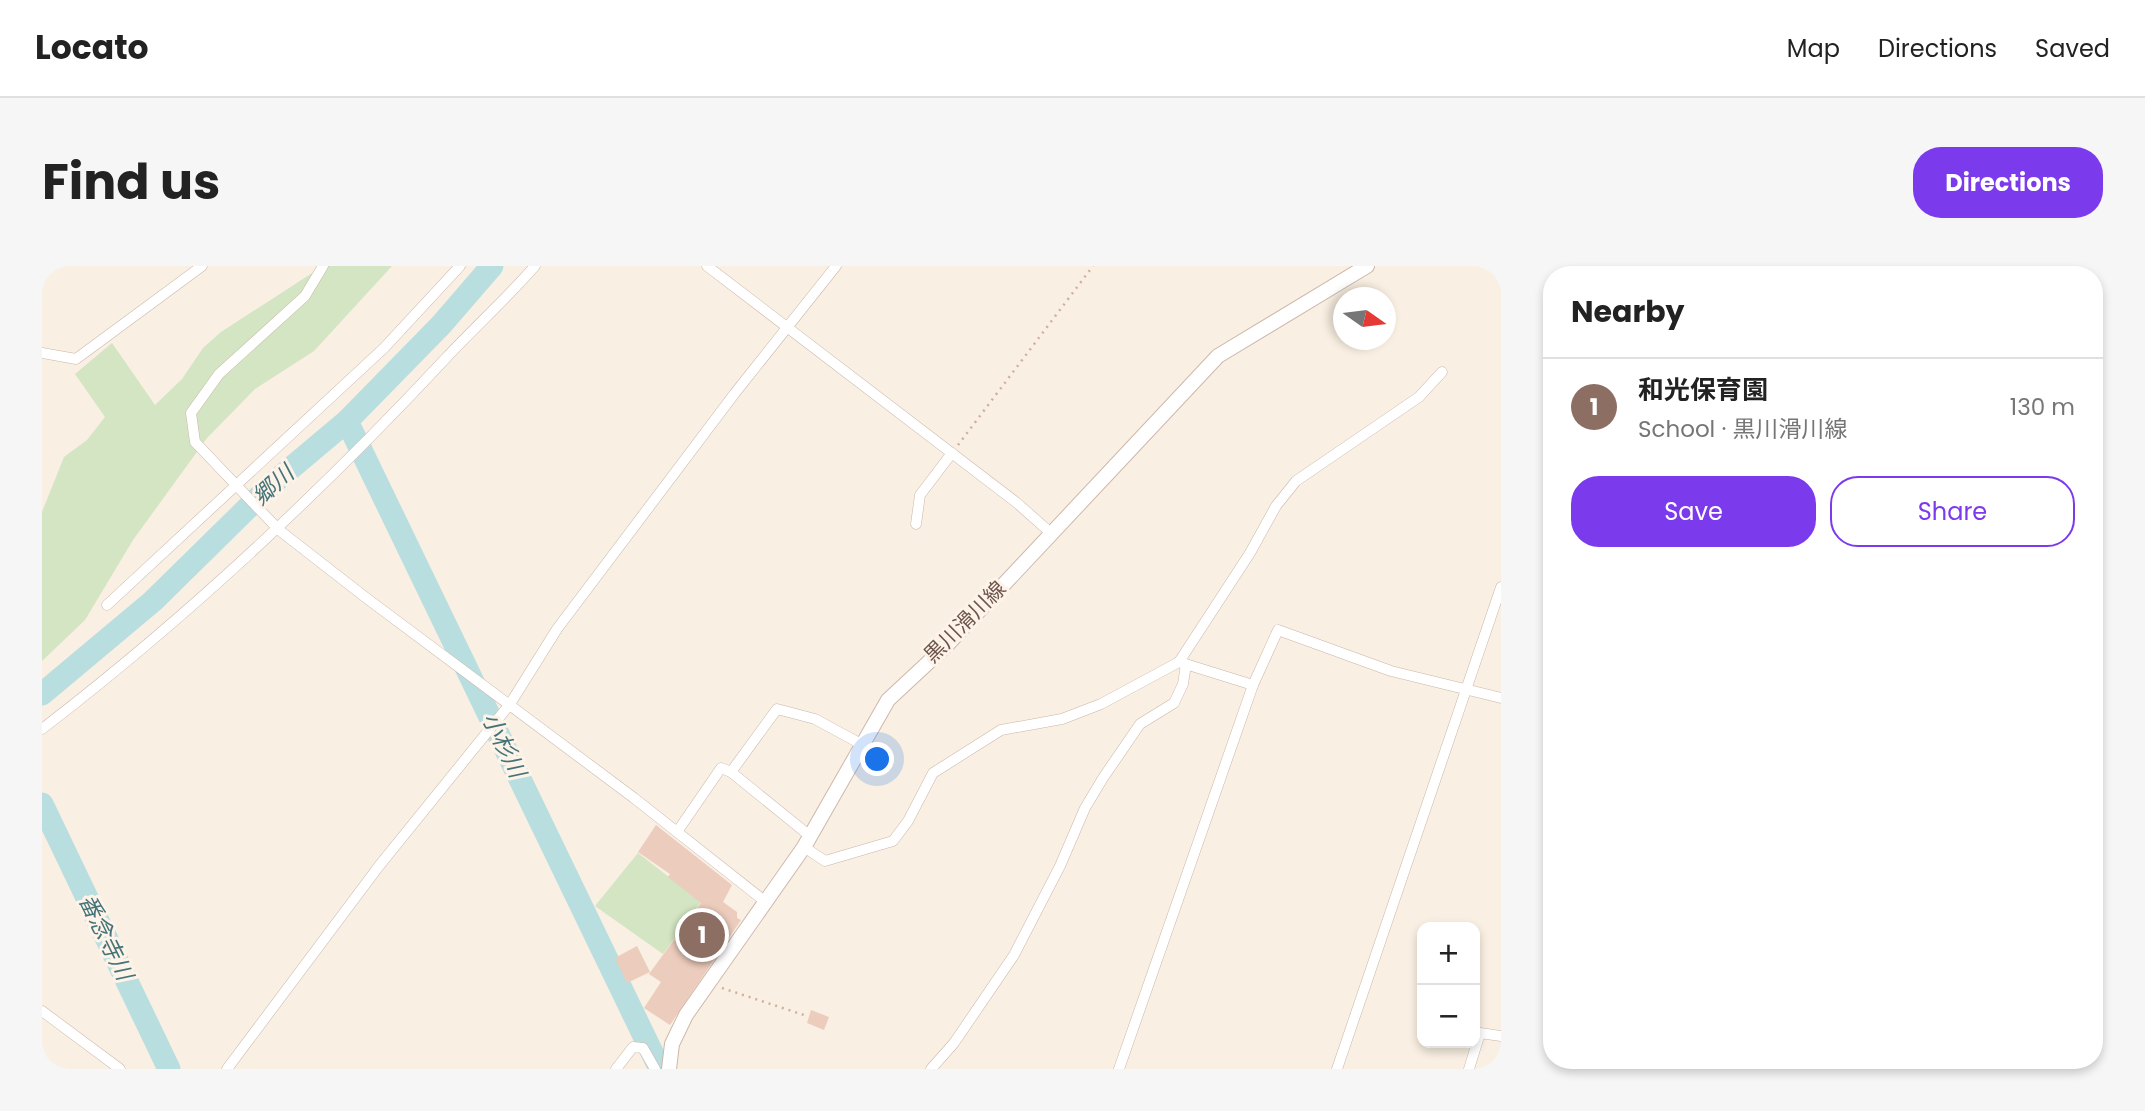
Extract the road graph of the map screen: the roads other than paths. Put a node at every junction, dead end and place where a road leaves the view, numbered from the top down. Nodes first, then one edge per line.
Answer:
1 (202, 266) edge
2 (323, 266) edge
3 (460, 266) edge
4 (535, 266) edge
5 (706, 266) edge
6 (836, 266) edge
7 (1367, 266) edge
8 (788, 329) junction
9 (42, 353) edge
10 (1442, 372) dead end
11 (951, 453) junction
12 (236, 486) junction
13 (916, 524) dead end
14 (279, 530) junction
15 (1052, 534) junction
16 (1501, 587) edge
17 (107, 605) dead end
18 (1182, 663) junction
19 (1253, 685) junction
20 (1465, 690) junction
21 (1501, 698) edge
22 (510, 704) junction
23 (42, 729) edge
24 (861, 744) junction
25 (731, 772) junction
26 (677, 832) junction
27 (807, 842) junction
28 (767, 902) junction
29 (42, 1011) edge
30 (1501, 1037) edge
31 (120, 1069) edge
32 (227, 1069) edge
33 (616, 1069) edge
34 (655, 1069) edge
35 (669, 1069) edge
36 (931, 1069) edge
37 (1119, 1069) edge
38 (1337, 1069) edge
39 (1469, 1069) edge

1 - 9 street
2 - 12 street
3 - 12 street
4 - 14 street
5 - 8 street
6 - 8 street
7 - 15 main road, 黒川滑川線
8 - 11 street
8 - 22 street
10 - 18 street
11 - 13 street
11 - 15 street
12 - 14 street
12 - 17 street
14 - 22 street
14 - 23 street
15 - 24 main road, 黒川滑川線
16 - 20 street
18 - 19 street
18 - 27 street
18 - 36 street
19 - 20 street
19 - 37 street
20 - 21 street
20 - 38 street
22 - 26 street
22 - 32 street
24 - 25 street
24 - 27 main road, 黒川滑川線
25 - 26 street
25 - 27 street
26 - 28 street
27 - 28 main road, 黒川滑川線
28 - 35 main road, 黒川滑川線
29 - 31 street
30 - 39 street
33 - 34 street

